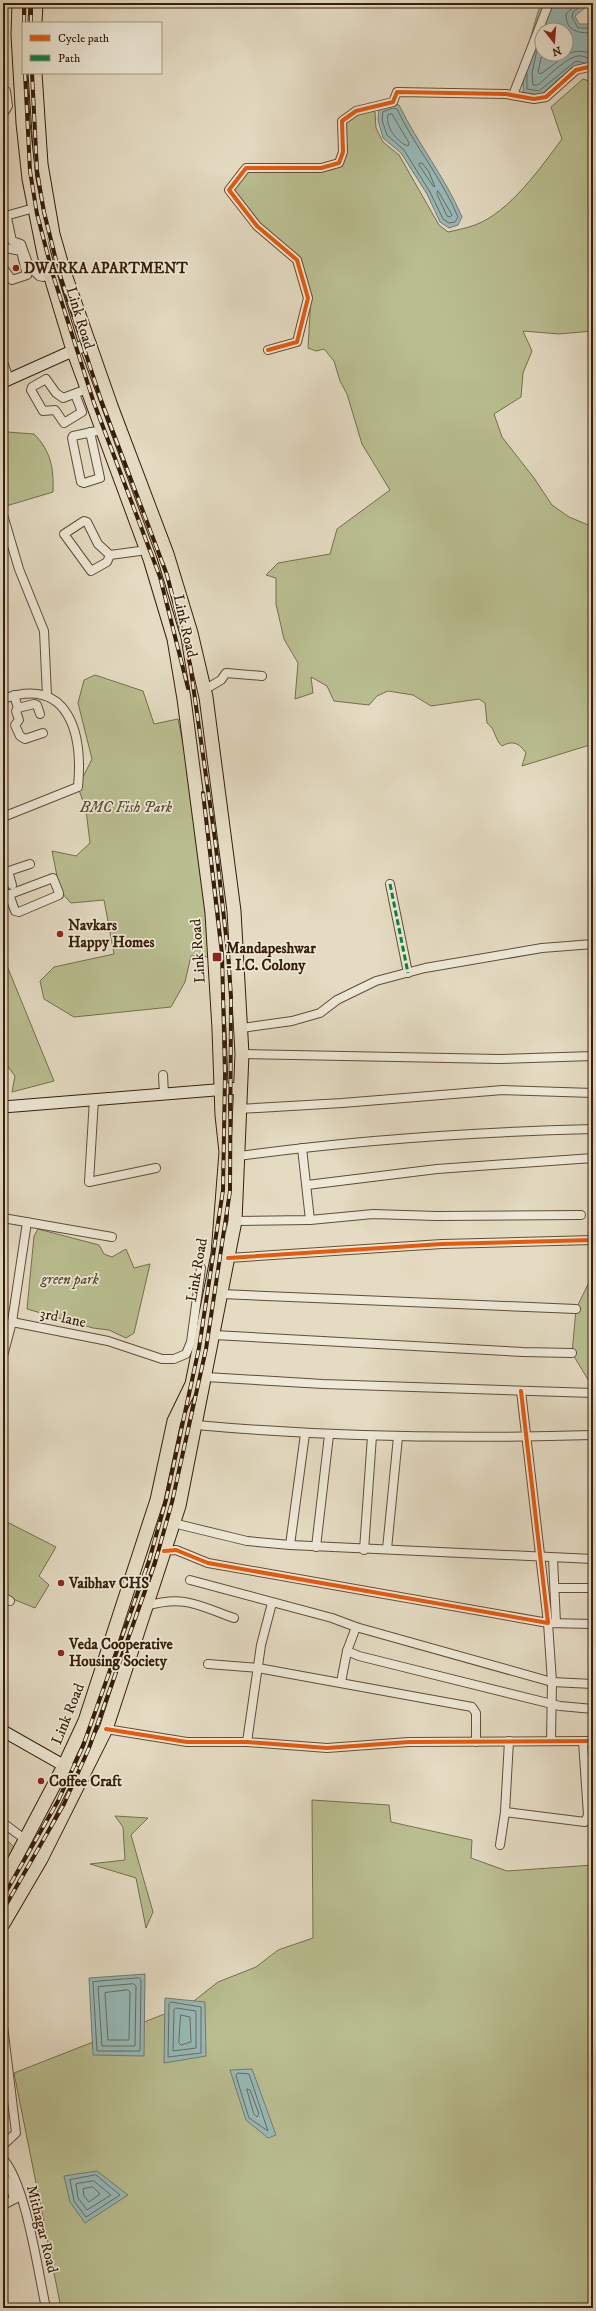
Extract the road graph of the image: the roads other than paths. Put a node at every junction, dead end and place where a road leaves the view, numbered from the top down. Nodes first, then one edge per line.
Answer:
1 (20, 3) edge
2 (36, 3) edge
3 (549, 3) edge
4 (35, 22) edge
5 (593, 66) edge
6 (35, 74) edge
7 (21, 87) junction
8 (4, 91) edge
9 (513, 95) junction
10 (3, 114) edge
11 (34, 208) junction
12 (4, 247) edge
13 (3, 268) edge
14 (50, 275) junction
15 (90, 343) junction
16 (73, 350) junction
17 (268, 350) dead end
18 (3, 362) edge
19 (6, 381) edge
20 (81, 391) junction
21 (96, 431) junction
22 (3, 514) edge
23 (147, 550) junction
24 (110, 555) junction
25 (262, 676) dead end
26 (204, 690) junction
27 (14, 695) junction
28 (47, 696) junction
29 (3, 699) edge
30 (18, 708) junction
31 (40, 714) dead end
32 (43, 733) dead end
33 (3, 817) edge
34 (30, 864) dead end
35 (5, 872) edge
36 (3, 884) edge
37 (390, 884) dead end
38 (12, 885) dead end
39 (5, 896) edge
40 (593, 944) edge
41 (408, 973) junction
42 (242, 1028) junction
43 (242, 1054) junction
44 (593, 1056) edge
45 (165, 1075) dead end
46 (240, 1088) junction
47 (221, 1089) junction
48 (166, 1093) junction
49 (593, 1093) edge
50 (94, 1100) junction
51 (3, 1107) edge
52 (239, 1109) junction
53 (593, 1129) edge
54 (302, 1148) junction
55 (239, 1156) junction
56 (593, 1158) edge
57 (156, 1168) dead end
58 (307, 1185) junction
59 (581, 1215) dead end
60 (3, 1218) edge
61 (310, 1220) junction
62 (235, 1221) junction
63 (27, 1222) junction
64 (112, 1237) dead end
65 (593, 1240) edge
66 (228, 1258) junction
67 (201, 1268) dead end
68 (221, 1294) junction
69 (576, 1308) dead end
70 (12, 1322) junction
71 (214, 1335) junction
72 (572, 1353) dead end
73 (3, 1356) edge
74 (206, 1377) junction
75 (521, 1391) junction
76 (593, 1393) edge
77 (196, 1425) junction
78 (305, 1434) junction
79 (329, 1435) junction
80 (592, 1435) dead end
81 (372, 1436) junction
82 (398, 1437) junction
83 (525, 1437) junction
84 (173, 1523) junction
85 (290, 1545) junction
86 (316, 1547) junction
87 (387, 1549) junction
88 (364, 1550) junction
89 (164, 1551) junction
90 (539, 1558) junction
91 (553, 1558) junction
92 (593, 1559) edge
93 (190, 1580) dead end
94 (556, 1588) junction
95 (593, 1588) edge
96 (272, 1603) junction
97 (146, 1606) junction
98 (234, 1618) dead end
99 (552, 1623) junction
100 (593, 1624) edge
101 (356, 1627) junction
102 (347, 1651) junction
103 (208, 1664) dead end
104 (258, 1668) junction
105 (341, 1682) junction
106 (552, 1682) junction
107 (593, 1684) edge
108 (550, 1703) junction
109 (593, 1709) edge
110 (106, 1729) junction
111 (3, 1731) edge
112 (509, 1741) junction
113 (551, 1741) junction
114 (583, 1741) junction
115 (593, 1741) edge
116 (247, 1742) junction
117 (476, 1742) junction
118 (64, 1766) junction
119 (84, 1777) junction
120 (505, 1812) junction
121 (3, 1823) edge
122 (26, 1840) junction
123 (500, 1845) dead end
124 (3, 1882) edge
125 (3, 1924) edge
126 (3, 2026) edge
127 (3, 2146) edge
128 (3, 2159) edge
129 (3, 2174) edge
130 (18, 2197) junction
131 (3, 2205) edge
132 (46, 2308) edge

1 - 7 main road, Link Road
2 - 4 main road
3 - 9 street
5 - 9 street
6 - 15 main road, Link Road
7 - 8 street
7 - 11 main road, Link Road
8 - 10 street
9 - 17 street
11 - 14 main road, Link Road
11 - 14 street
12 - 13 street
14 - 16 main road, Link Road
15 - 16 street
15 - 26 main road, Link Road
16 - 19 street
16 - 20 main road, Link Road
18 - 19 street
20 - 20 street
20 - 21 main road, Link Road
21 - 21 street
21 - 23 main road, Link Road
22 - 28 street
23 - 24 street
23 - 47 main road, Link Road
24 - 24 street
25 - 26 street
26 - 42 main road, Link Road
27 - 28 street
27 - 29 street
27 - 30 street
28 - 33 street
30 - 31 street
30 - 32 street
34 - 35 street
35 - 38 street
36 - 39 street
37 - 41 street
39 - 39 street
40 - 41 street
41 - 42 street
42 - 43 main road, Link Road
43 - 44 street
43 - 46 main road, Link Road
45 - 48 street
46 - 47 street
46 - 52 main road, Link Road
47 - 48 street
47 - 118 main road, Link Road
48 - 50 street
49 - 52 street
50 - 51 street
50 - 57 street
52 - 55 main road, Link Road
53 - 54 street
54 - 55 street
54 - 58 street
55 - 62 main road, Link Road
56 - 58 street
58 - 61 street
59 - 61 street
60 - 63 street
61 - 62 street
62 - 66 main road, Link Road
63 - 64 street
63 - 70 street
65 - 66 street
66 - 68 main road, Link Road
67 - 70 street, 3rd lane
68 - 69 street
68 - 71 main road, Link Road
70 - 73 street
71 - 72 street
71 - 74 main road, Link Road
74 - 75 street
74 - 77 main road, Link Road
75 - 76 street
75 - 83 street
77 - 78 street
77 - 84 main road, Link Road
78 - 79 street
78 - 85 street
79 - 81 street
79 - 86 street
80 - 83 street
81 - 82 street
81 - 88 street
82 - 83 street
82 - 87 street
83 - 90 street
84 - 85 street
84 - 89 main road, Link Road
85 - 86 street
86 - 88 street
87 - 88 street
87 - 90 street
89 - 97 main road, Link Road
89 - 99 street
90 - 91 street
90 - 99 street
91 - 92 street
91 - 94 street
93 - 96 street
94 - 95 street
94 - 99 street
96 - 101 street
96 - 104 street
97 - 98 street
97 - 110 main road, Link Road
99 - 100 street
99 - 106 street
101 - 102 street
101 - 106 street
102 - 105 street
102 - 108 street
103 - 104 street
104 - 105 street
104 - 116 street
105 - 117 street
106 - 107 street
106 - 108 street
108 - 109 street
108 - 113 street
110 - 116 street
110 - 119 main road, Link Road
111 - 118 street
112 - 113 street
112 - 117 street
112 - 120 street
113 - 114 street
114 - 115 street
114 - 120 street
116 - 117 street
118 - 119 street
118 - 122 main road, Link Road
119 - 125 main road, Link Road
120 - 123 street
121 - 122 street
122 - 124 main road, Link Road
126 - 127 street
128 - 130 street, Mithagar Road
129 - 130 street
130 - 131 street
130 - 132 street, Mithagar Road

